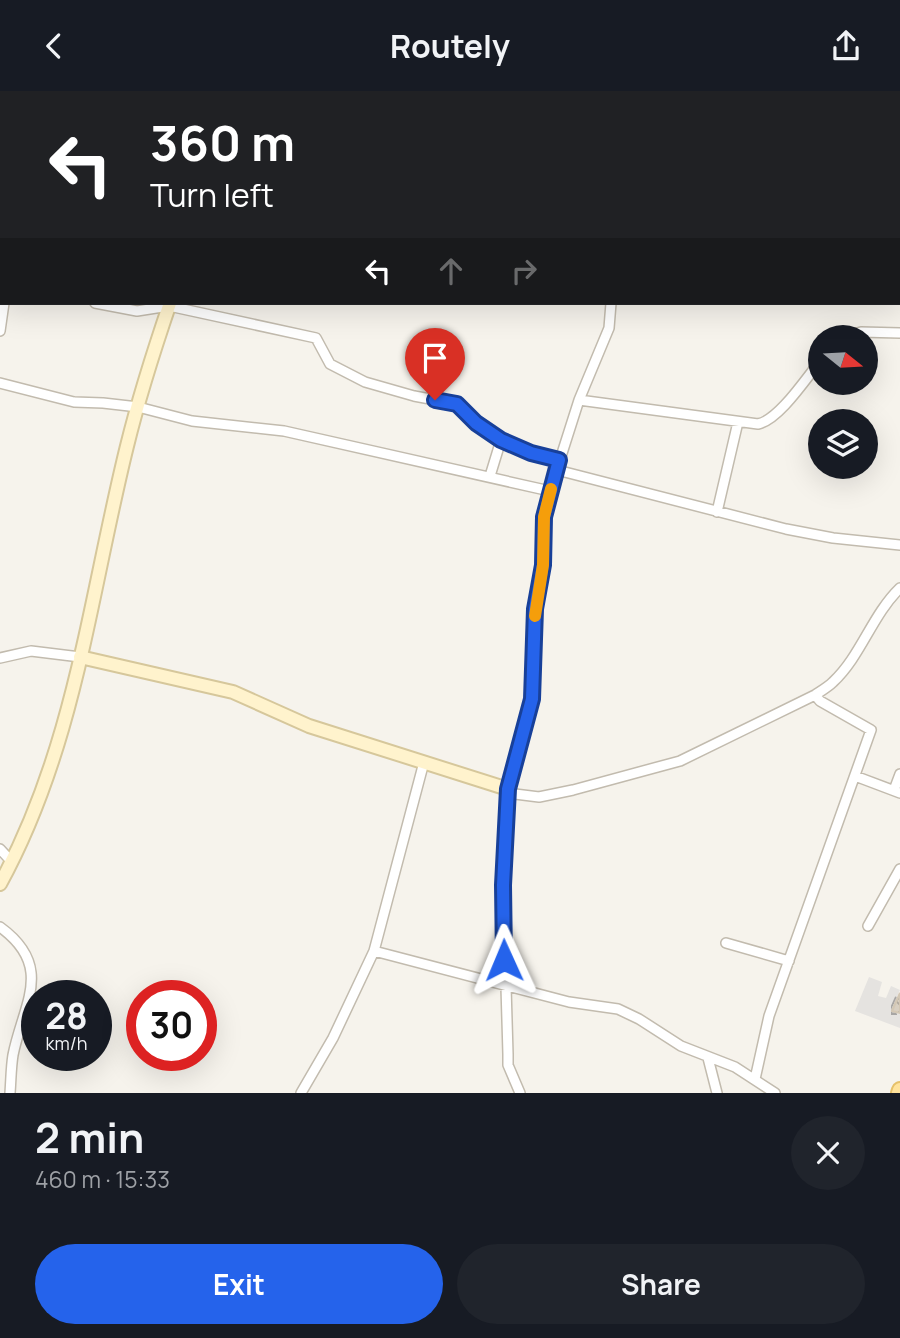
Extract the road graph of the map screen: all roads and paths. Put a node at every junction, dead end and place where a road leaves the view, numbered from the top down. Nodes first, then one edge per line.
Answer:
1 (4, 305) edge
2 (106, 305) edge
3 (169, 305) edge
4 (611, 305) edge
5 (0, 331) edge
6 (878, 332) edge
7 (900, 333) edge
8 (808, 376) edge
9 (0, 383) edge
10 (579, 400) junction
11 (138, 407) junction
12 (738, 422) junction
13 (501, 440) junction
14 (558, 465) junction
15 (490, 476) junction
16 (550, 491) junction
17 (717, 512) junction
18 (900, 545) edge
19 (900, 588) edge
20 (80, 657) junction
21 (0, 658) edge
22 (815, 695) junction
23 (424, 762) junction
24 (900, 774) edge
25 (855, 776) junction
26 (508, 789) junction
27 (897, 791) edge
28 (0, 849) edge
29 (12, 862) junction
30 (900, 869) edge
31 (0, 884) edge
32 (868, 926) dead end
33 (0, 927) edge
34 (726, 943) dead end
35 (374, 951) junction
36 (789, 961) junction
37 (506, 986) junction
38 (708, 1058) junction
39 (755, 1079) junction
40 (10, 1093) edge
41 (300, 1093) edge
42 (520, 1093) edge
43 (717, 1093) edge
44 (775, 1093) edge

1 - 5 street
2 - 3 street
3 - 11 street
3 - 13 street
4 - 10 street
6 - 7 street
8 - 12 street
9 - 11 street
10 - 12 street
10 - 14 street
11 - 15 street
11 - 20 street
12 - 17 street
13 - 14 street
13 - 15 street
14 - 16 street
14 - 17 street
15 - 16 street
16 - 26 street
17 - 18 street
19 - 22 street
20 - 21 street
20 - 23 street
20 - 29 street
22 - 25 street
22 - 26 street
23 - 26 street
23 - 35 street
24 - 27 street
25 - 27 street
25 - 36 street
26 - 37 street
28 - 29 street
29 - 31 street
30 - 32 street
33 - 40 street
34 - 36 street
35 - 37 street
35 - 41 street
36 - 39 street
37 - 38 street
37 - 42 street
38 - 39 street
38 - 43 street
39 - 44 street

